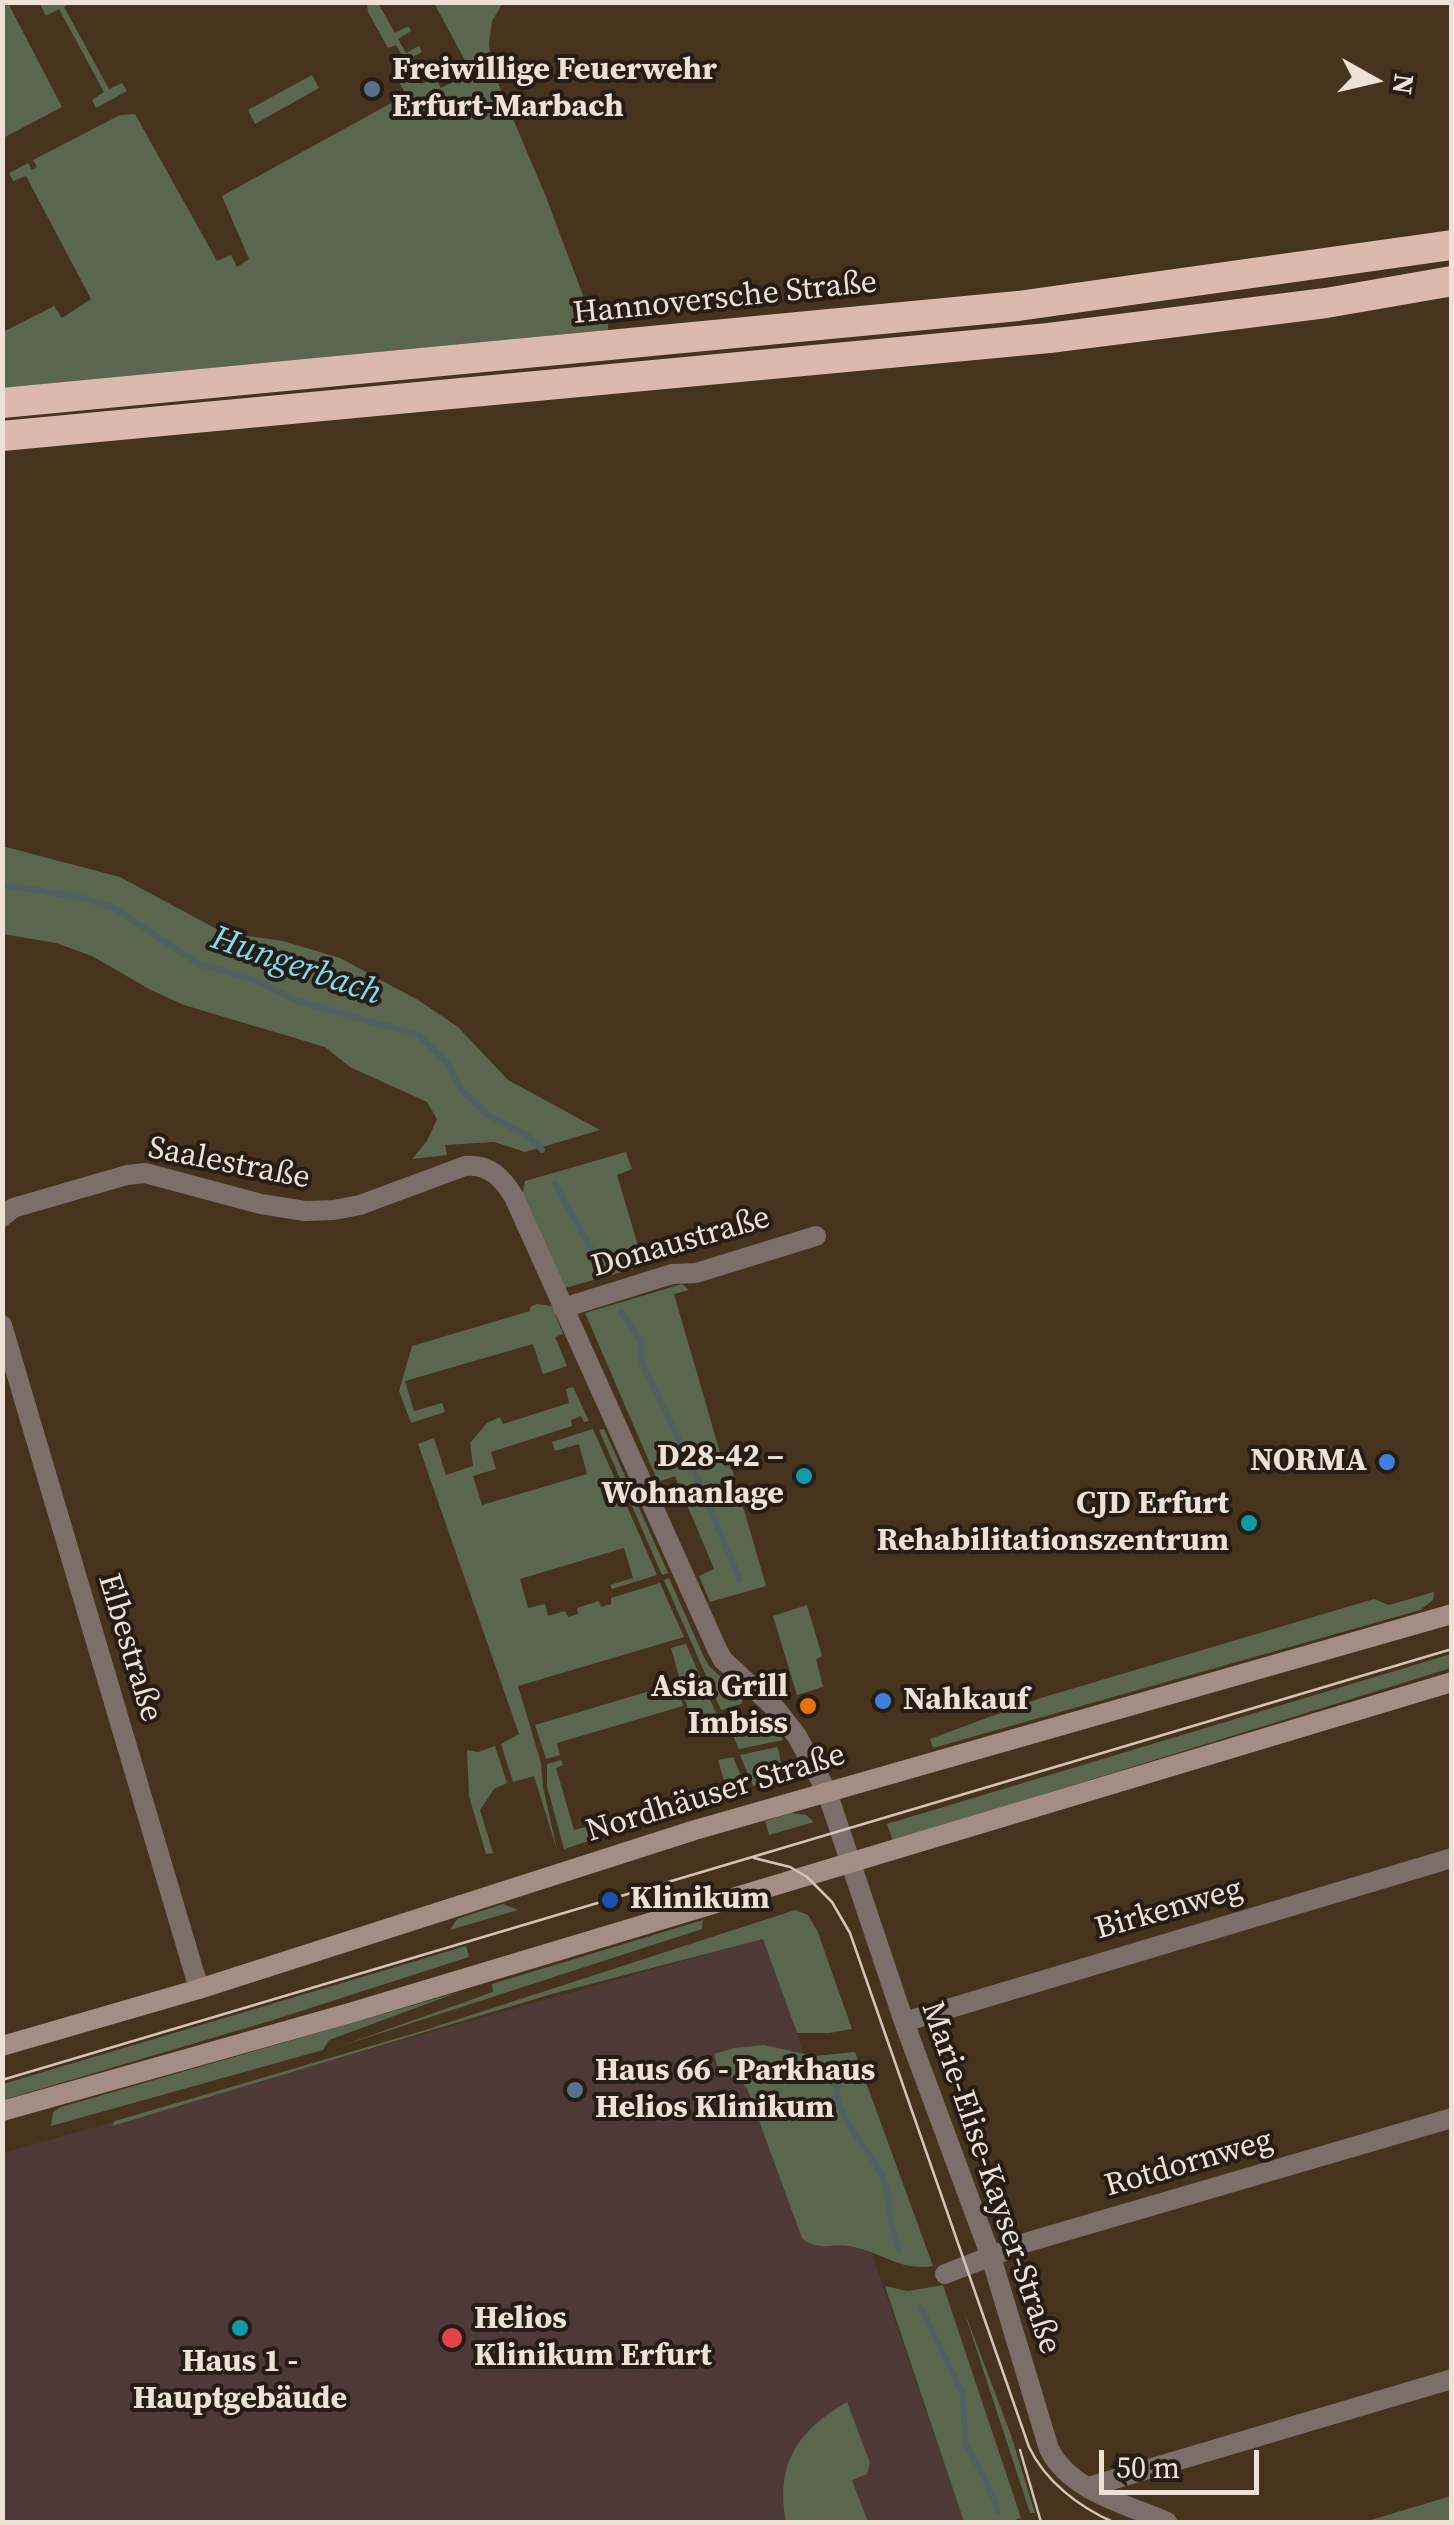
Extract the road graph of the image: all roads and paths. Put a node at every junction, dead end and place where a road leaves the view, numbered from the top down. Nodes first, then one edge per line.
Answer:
1 (1452, 245) edge
2 (1452, 281) edge
3 (2, 403) edge
4 (2, 436) edge
5 (500, 1177) joint
6 (2, 1216) edge
7 (816, 1236) dead end
8 (563, 1308) junction
9 (2, 1325) edge
10 (1452, 1614) edge
11 (1452, 1682) edge
12 (827, 1792) junction
13 (1452, 1858) edge
14 (850, 1864) junction
15 (199, 1989) junction
16 (904, 2022) junction
17 (2, 2046) edge
18 (2, 2111) edge
19 (1452, 2118) edge
20 (991, 2257) junction
21 (945, 2274) dead end
22 (1452, 2379) edge
23 (1088, 2487) junction
24 (1166, 2522) edge

1 - 3 highway, Hannoversche Straße
2 - 4 highway, Hannoversche Straße
5 - 6 street, Saalestraße
5 - 8 street, Donaustraße
7 - 8 street, Donaustraße
8 - 12 street, Donaustraße
9 - 15 street, Elbestraße
10 - 12 main road, Nordhäuser Straße
11 - 14 main road
12 - 14 street, Marie-Elise-Kayser-Straße
12 - 15 main road, Nordhäuser Straße
13 - 16 street, Birkenweg
14 - 16 street, Marie-Elise-Kayser-Straße
14 - 18 main road
15 - 17 main road, Nordhäuser Straße
16 - 20 street, Marie-Elise-Kayser-Straße
19 - 20 street, Rotdornweg
20 - 21 street, Rotdornweg
20 - 23 street, Marie-Elise-Kayser-Straße
22 - 23 street
23 - 24 street, Marie-Elise-Kayser-Straße

